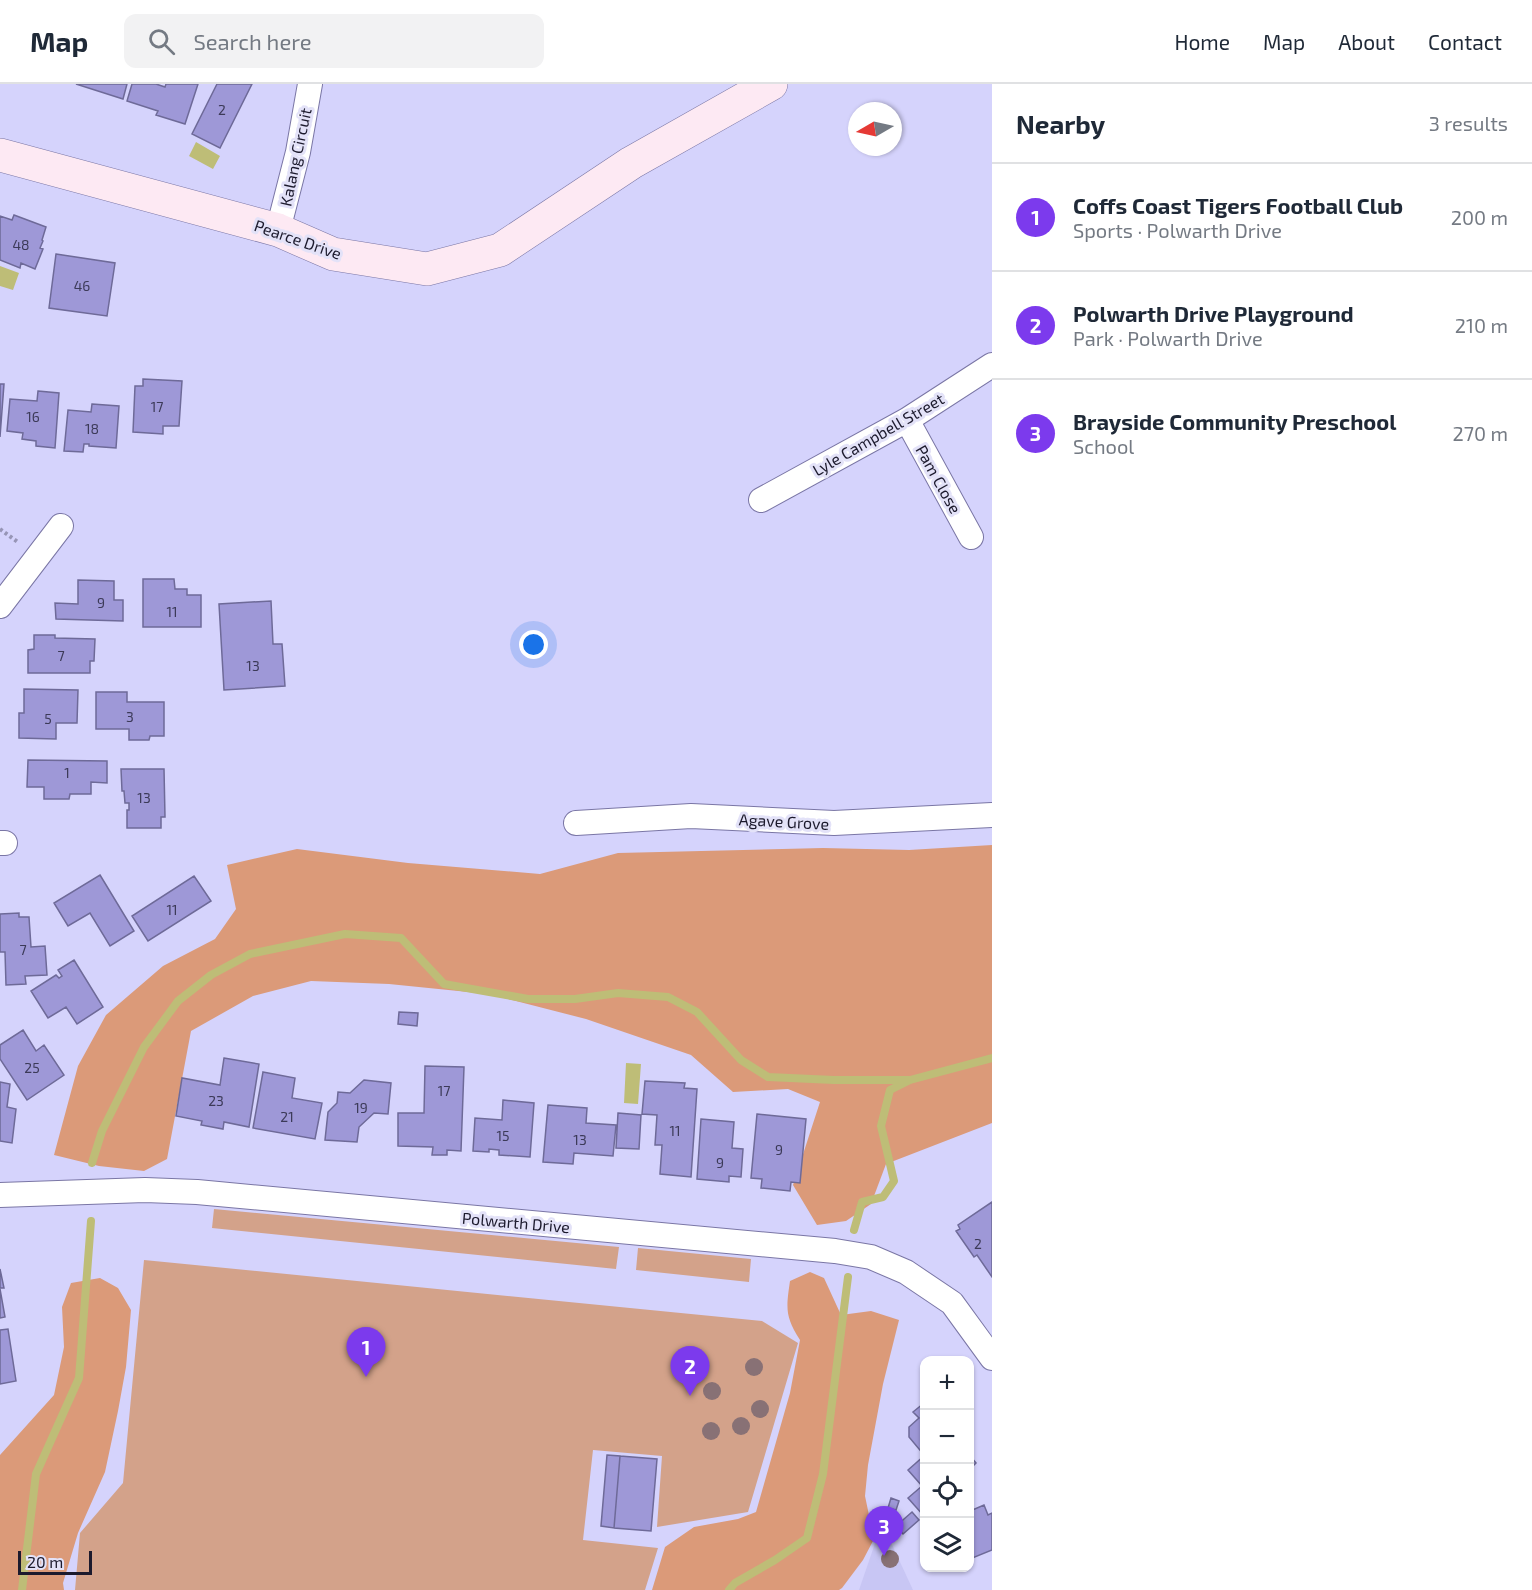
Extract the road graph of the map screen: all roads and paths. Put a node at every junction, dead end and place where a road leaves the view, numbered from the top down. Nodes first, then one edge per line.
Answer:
1 (310, 84) edge
2 (771, 84) edge
3 (0, 155) edge
4 (279, 230) junction
5 (992, 365) edge
6 (907, 420) junction
7 (761, 500) dead end
8 (60, 526) dead end
9 (971, 537) dead end
10 (0, 606) edge
11 (992, 815) edge
12 (576, 823) dead end
13 (0, 1195) edge
14 (992, 1358) edge

1 - 4 street, Kalang Circuit
2 - 4 street, Pearce Drive
3 - 4 street, Pearce Drive
5 - 6 street, Lyle Campbell Street
6 - 7 street, Lyle Campbell Street
6 - 9 street, Pam Close
8 - 10 street
11 - 12 street, Agave Grove
13 - 14 street, Polwarth Drive

